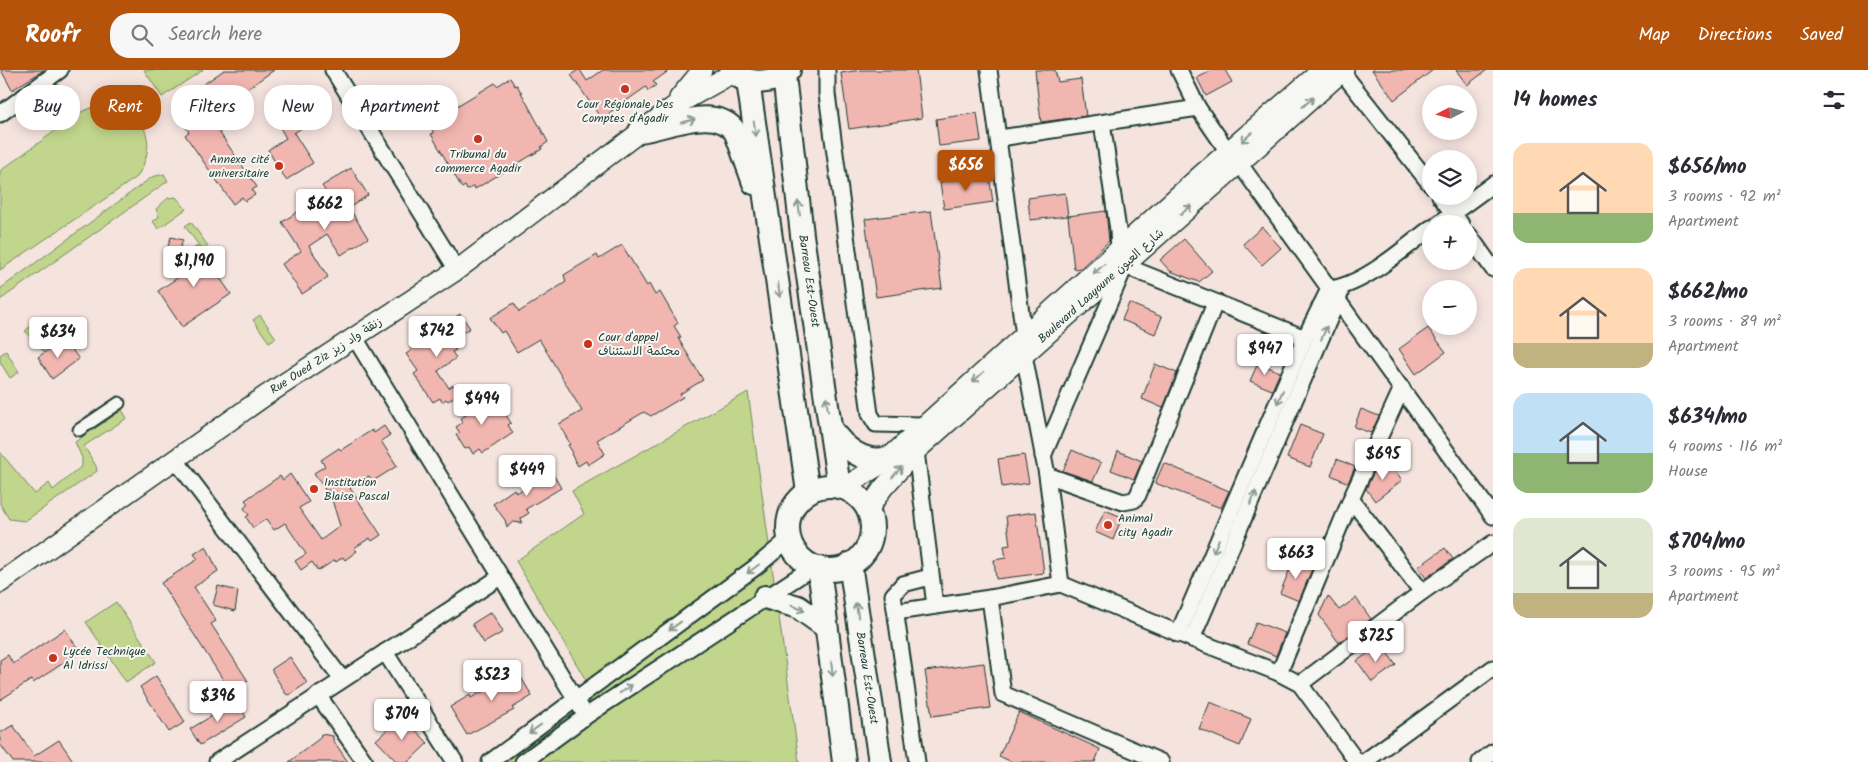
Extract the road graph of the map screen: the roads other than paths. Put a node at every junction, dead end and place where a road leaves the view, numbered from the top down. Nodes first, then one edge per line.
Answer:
1 (60, 70) edge
2 (333, 70) edge
3 (702, 70) edge
4 (827, 70) edge
5 (989, 70) edge
6 (1179, 70) edge
7 (1320, 71) edge
8 (1343, 71) edge
9 (786, 72) edge
10 (737, 74) edge
11 (673, 107) junction
12 (1198, 108) junction
13 (0, 114) edge
14 (1102, 123) junction
15 (640, 131) junction
16 (1000, 138) junction
17 (1234, 158) junction
18 (1422, 173) edge
19 (1493, 184) edge
20 (1447, 205) edge
21 (767, 207) junction
22 (1455, 215) edge
23 (1460, 215) edge
24 (1422, 234) edge
25 (1477, 246) edge
26 (1122, 259) junction
27 (1493, 269) edge
28 (456, 270) junction
29 (1337, 292) junction
30 (1215, 303) junction
31 (1024, 336) junction
32 (355, 338) junction
33 (1305, 338) junction
34 (1024, 355) junction
35 (1402, 388) junction
36 (119, 404) dead end
37 (923, 425) junction
38 (79, 430) dead end
39 (831, 430) junction
40 (916, 452) junction
41 (1043, 456) junction
42 (888, 458) junction
43 (175, 459) junction
44 (1047, 474) junction
45 (841, 487) junction
46 (808, 492) junction
47 (1351, 499) junction
48 (868, 510) junction
49 (1493, 516) edge
50 (789, 538) junction
51 (1493, 543) edge
52 (850, 564) junction
53 (816, 568) junction
54 (500, 577) junction
55 (930, 577) junction
56 (0, 583) edge
57 (1061, 584) junction
58 (1422, 592) junction
59 (765, 597) junction
60 (990, 598) junction
61 (935, 606) junction
62 (896, 612) junction
63 (826, 627) junction
64 (1185, 636) junction
65 (385, 652) junction
66 (1493, 668) edge
67 (1279, 673) junction
68 (342, 679) junction
69 (1300, 684) junction
70 (318, 695) junction
71 (574, 700) junction
72 (586, 716) junction
73 (1493, 752) edge
74 (217, 762) edge
75 (365, 762) edge
76 (455, 762) edge
77 (490, 762) edge
78 (523, 762) edge
79 (844, 762) edge
80 (880, 762) edge
81 (917, 762) edge
82 (1160, 762) edge
83 (1357, 762) edge
84 (1364, 762) edge
85 (1480, 762) edge

1 - 13 street
2 - 28 street
3 - 11 street, Rue Oued Ziz زنقة واد زيز
4 - 37 street
5 - 16 street
6 - 12 street
7 -> 17 street, Boulevard Laayoune شارع العيون
17 -> 8 street, Boulevard Laayoune شارع العيون
8 - 18 street
9 - 10 main road
39 -> 9 main road, Barreau Est-Ouest
10 - 11 street, Rue Oued Ziz زنقة واد زيز
10 -> 21 main road
11 - 15 street, Rue Oued Ziz زنقة واد زيز
12 - 14 street
12 - 17 street
14 - 16 street
14 - 26 street
15 -> 21 main road
15 - 28 street, Rue Oued Ziz زنقة واد زيز
16 - 31 street
17 - 26 street, Boulevard Laayoune شارع العيون
17 - 29 street
19 - 23 street
20 - 22 street
21 -> 46 main road
24 - 29 street
25 - 27 street
26 - 30 street
26 -> 31 street, Boulevard Laayoune شارع العيون
26 - 34 street, Boulevard Laayoune شارع العيون
26 - 41 street
28 - 32 street, Rue Oued Ziz زنقة واد زيز
29 - 33 street
29 - 35 street
64 -> 29 street
30 - 33 street
30 - 44 street
31 -> 37 street, Boulevard Laayoune شارع العيون
32 - 43 street, Rue Oued Ziz زنقة واد زيز
32 - 54 street
33 -> 64 street
34 - 40 street, Boulevard Laayoune شارع العيون
34 - 41 street
35 - 47 street
35 - 49 street
36 - 38 street
37 - 42 street, Boulevard Laayoune شارع العيون
39 - 42 main road
39 - 45 main road, Barreau Est-Ouest
48 -> 40 street, Boulevard Laayoune شارع العيون
40 - 55 street
41 - 44 street
42 - 45 street, Boulevard Laayoune شارع العيون
43 - 56 street, Rue Oued Ziz زنقة واد زيز
43 - 68 street
44 - 57 street
45 - 46 main road
45 - 48 main road
46 - 50 main road
47 - 58 street
47 - 67 street
48 - 52 main road
50 - 53 main road
50 -> 71 street
51 - 58 street
52 - 53 main road
80 -> 52 main road, Barreau Est-Ouest
53 - 59 street
53 - 63 main road
54 - 65 street
54 - 71 street
55 - 61 street
55 - 62 street
57 - 60 street
57 - 64 street
58 - 69 street
59 -> 63 main road
72 -> 59 street
60 - 61 street
60 - 82 street
61 - 62 street
62 - 81 street
63 -> 79 main road
64 - 67 street
65 - 68 street
65 - 76 street
66 - 84 street
67 - 69 street
68 - 70 street
69 - 83 street
70 - 74 street
70 - 75 street
71 - 72 street
71 -> 77 street
72 - 78 street
73 - 85 street

